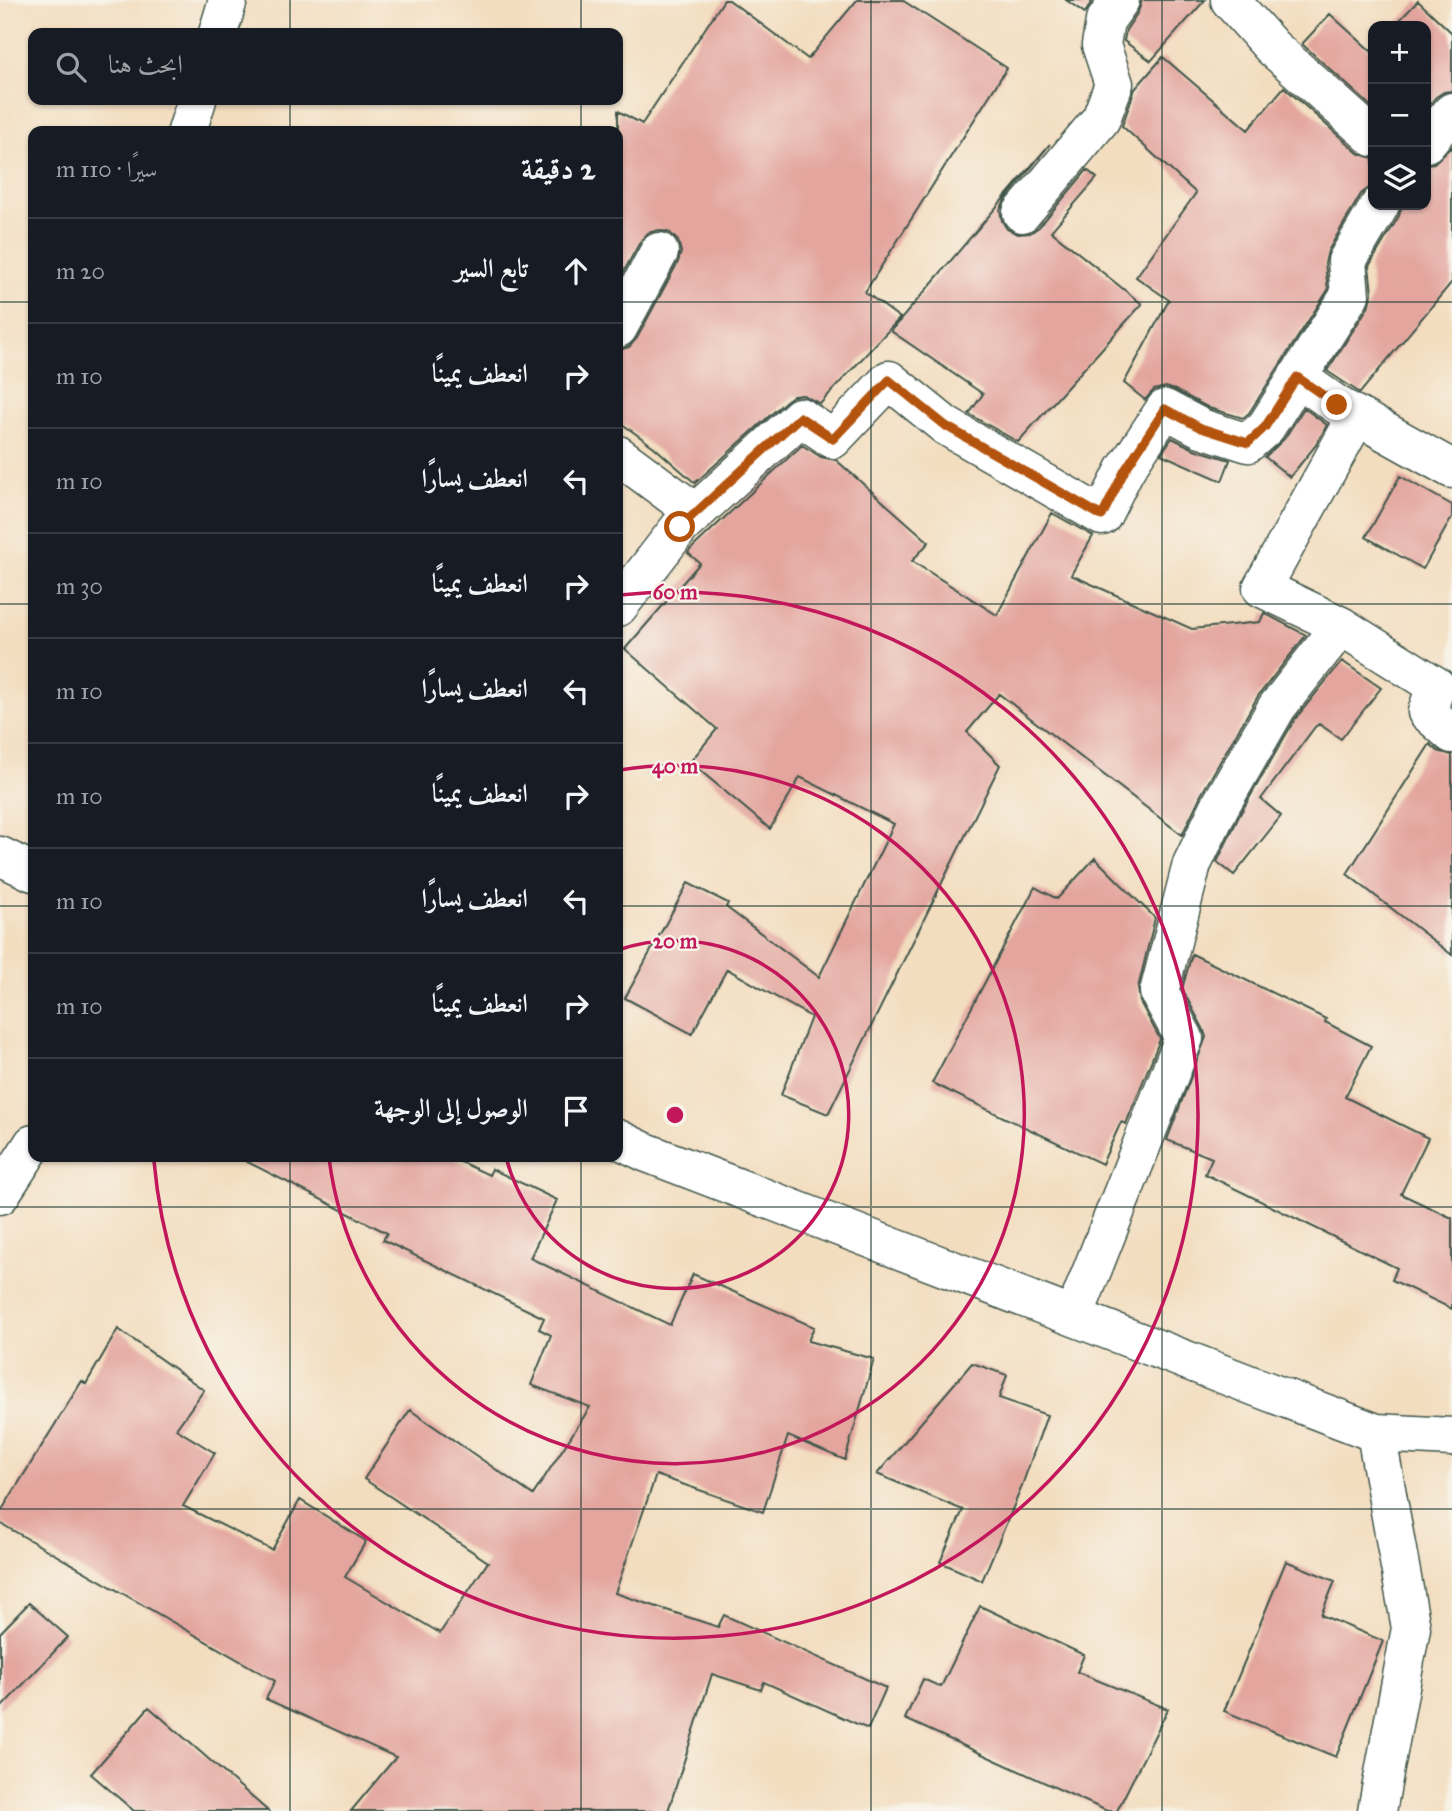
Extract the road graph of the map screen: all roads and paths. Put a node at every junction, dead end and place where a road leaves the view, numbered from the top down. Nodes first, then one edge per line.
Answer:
1 (228, 0) edge
2 (1120, 0) edge
3 (1240, 4) edge
4 (220, 28) edge
5 (195, 105) edge
6 (1452, 113) edge
7 (189, 126) edge
8 (1368, 133) edge
9 (1431, 137) edge
10 (1377, 210) edge
11 (1022, 213) dead end
12 (659, 253) dead end
13 (623, 319) edge
14 (1297, 377) junction
15 (1357, 416) junction
16 (623, 459) edge
17 (1452, 470) edge
18 (696, 513) junction
19 (623, 601) edge
20 (1341, 626) junction
21 (1452, 734) edge
22 (0, 856) edge
23 (28, 870) edge
24 (623, 1141) edge
25 (28, 1152) edge
26 (0, 1195) edge
27 (1074, 1316) junction
28 (1376, 1433) junction
29 (1452, 1437) edge
30 (1377, 1811) edge

1 - 4 street
2 - 11 street
3 - 8 street
5 - 7 street
6 - 9 street
10 - 14 street
12 - 13 street
14 - 15 street
14 - 18 street
15 - 17 street
15 - 20 street
16 - 18 street
18 - 19 street
20 - 21 street
20 - 27 street
22 - 23 street
24 - 27 street
25 - 26 street
27 - 28 street
28 - 29 street
28 - 30 street

